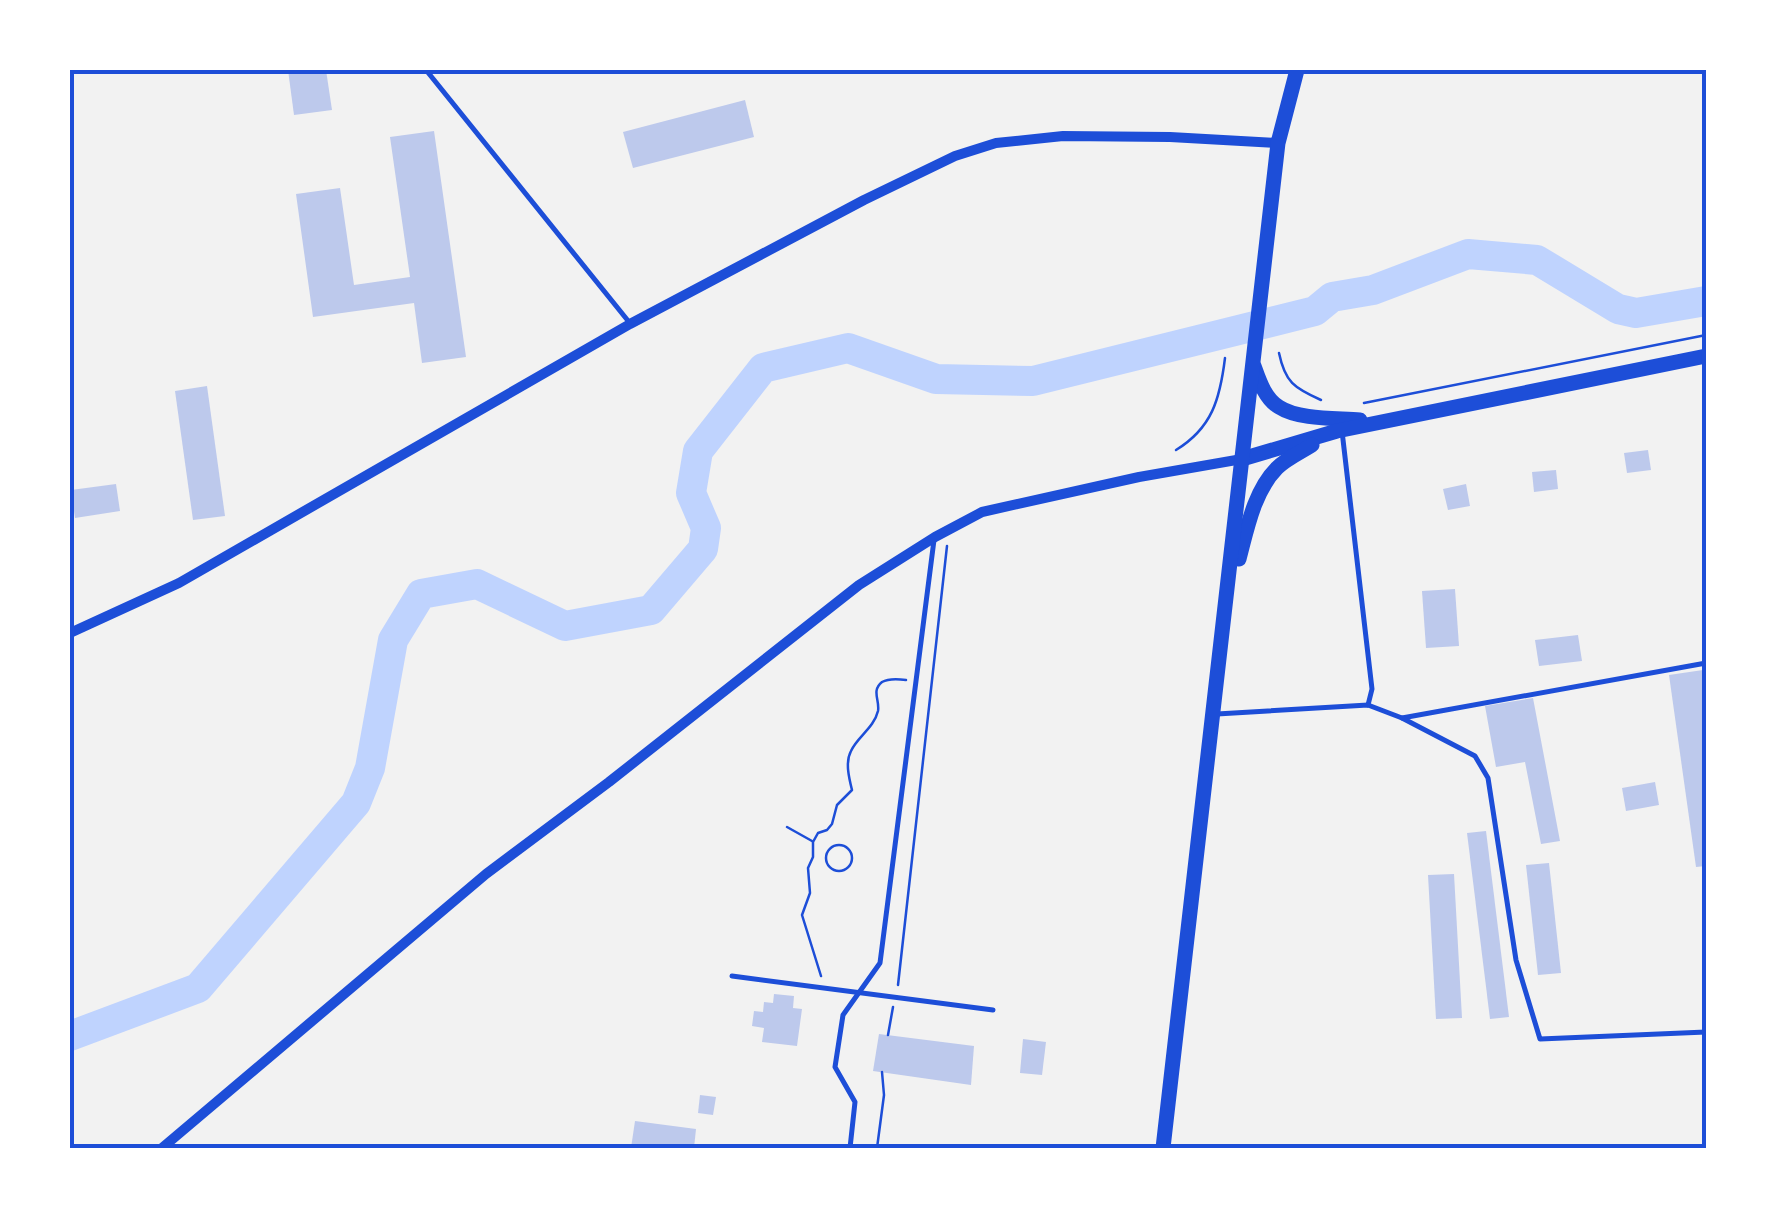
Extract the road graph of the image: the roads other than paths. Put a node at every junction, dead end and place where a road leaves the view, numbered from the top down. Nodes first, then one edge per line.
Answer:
1 (426, 70) edge
2 (1296, 70) edge
3 (1278, 143) junction
4 (630, 324) junction
5 (1252, 353) junction
6 (1706, 356) edge
7 (1384, 422) junction
8 (1335, 432) junction
9 (1242, 459) junction
10 (935, 536) junction
11 (1225, 612) junction
12 (70, 633) edge
13 (1706, 663) edge
14 (1368, 705) junction
15 (1214, 714) junction
16 (1402, 718) junction
17 (732, 976) dead end
18 (860, 992) junction
19 (993, 1010) dead end
20 (1706, 1032) edge
21 (162, 1148) edge
22 (850, 1148) edge
23 (1163, 1148) edge

1 - 4 lane
2 - 3 main road
3 - 4 street
3 - 5 main road
4 - 12 street
5 - 7 main road
5 - 9 main road
6 - 7 main road
7 - 8 main road
8 - 9 main road
8 - 11 main road
8 - 14 lane
9 - 10 street
9 - 11 main road
10 - 18 lane
10 - 21 street
11 - 15 main road
13 - 16 lane
14 - 15 lane
14 - 16 lane
15 - 23 main road
16 - 20 lane
17 - 18 lane
18 - 19 lane
18 - 22 lane

